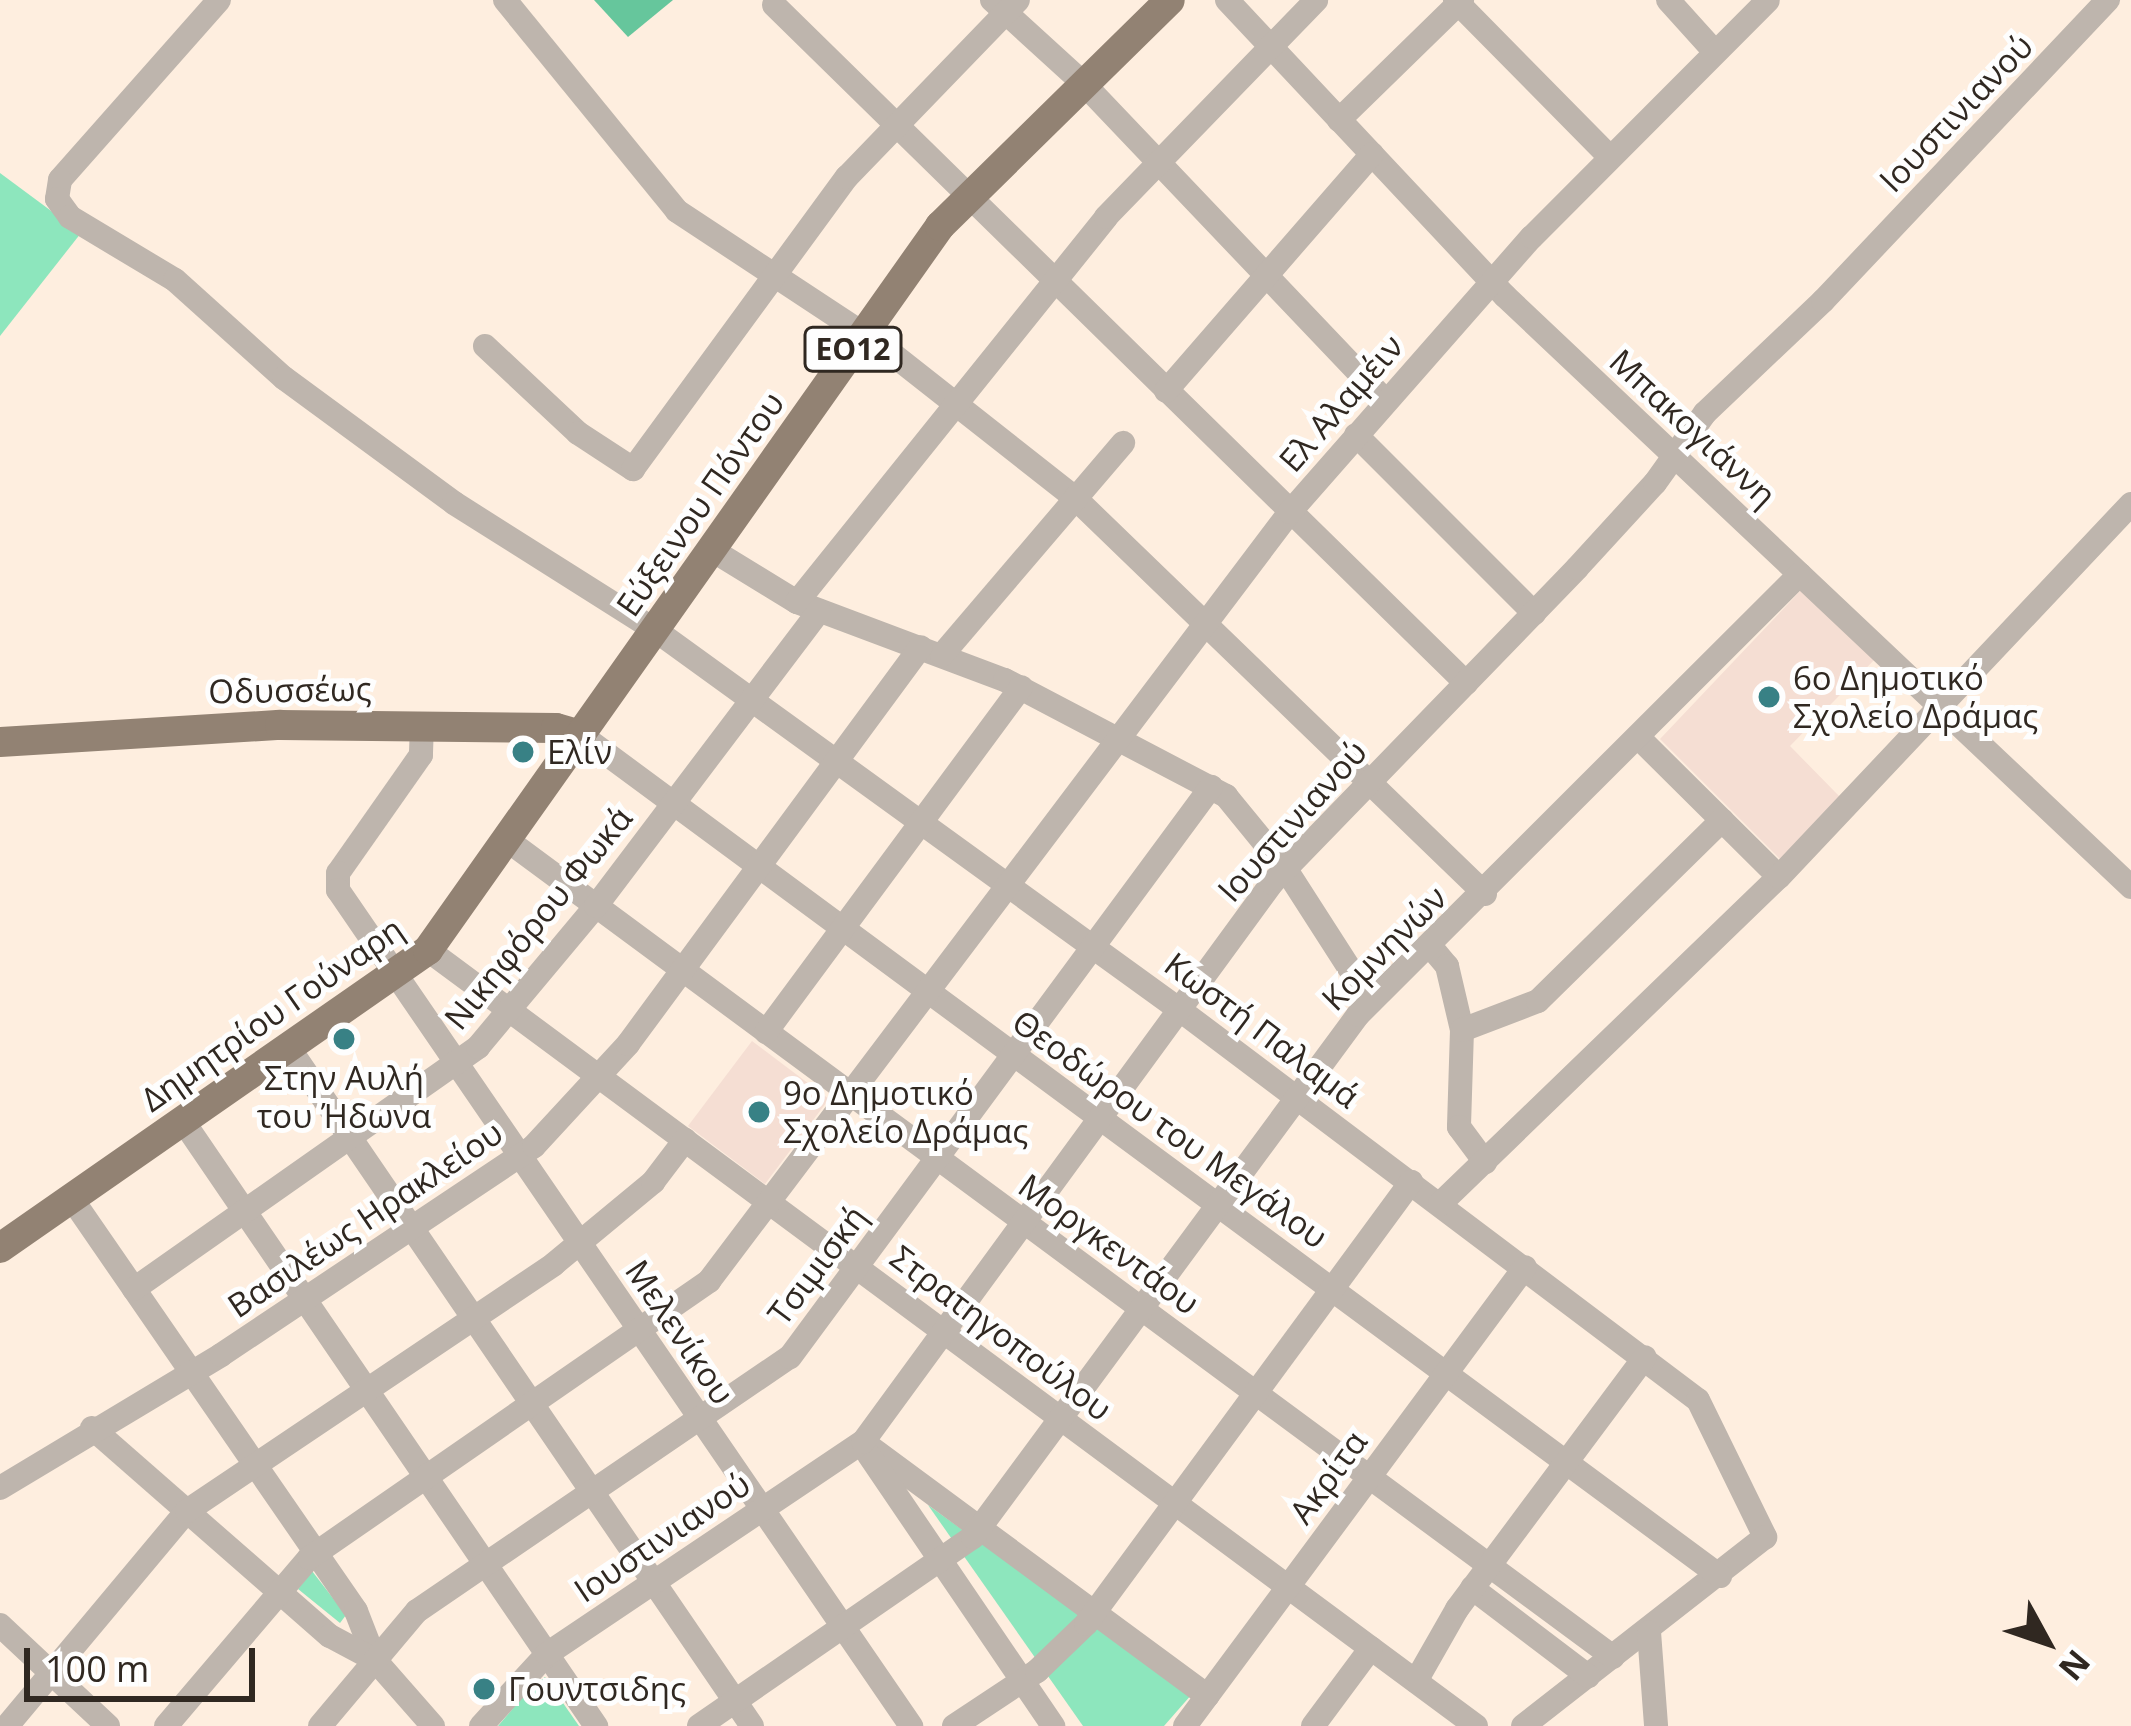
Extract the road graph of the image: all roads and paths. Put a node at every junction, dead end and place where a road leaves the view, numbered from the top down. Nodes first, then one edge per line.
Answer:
1 (219, 0) edge
2 (505, 0) edge
3 (1170, 0) edge
4 (1227, 0) edge
5 (1316, 0) edge
6 (1668, 0) edge
7 (1768, 0) edge
8 (2108, 0) edge
9 (1459, 1) edge
10 (774, 4) dead end
11 (1005, 4) edge
12 (1269, 45) junction
13 (1715, 52) junction
14 (1083, 83) junction
15 (1339, 120) junction
16 (891, 125) junction
17 (1372, 154) junction
18 (1610, 157) junction
19 (1157, 160) junction
20 (965, 199) junction
21 (1265, 274) junction
22 (774, 275) junction
23 (1051, 281) junction
24 (1492, 281) junction
25 (863, 334) junction
26 (485, 346) dead end
27 (1166, 391) junction
28 (953, 401) junction
29 (1386, 401) junction
30 (1356, 435) junction
31 (1123, 443) dead end
32 (1673, 456) junction
33 (1075, 498) junction
34 (2131, 504) edge
35 (1290, 512) junction
36 (712, 550) junction
37 (1800, 574) junction
38 (808, 607) junction
39 (1534, 613) junction
40 (1205, 620) junction
41 (656, 630) junction
42 (931, 651) junction
43 (1466, 683) junction
44 (1021, 687) junction
45 (752, 700) junction
46 (1940, 706) junction
47 (422, 724) junction
48 (581, 735) junction
49 (1118, 735) junction
50 (1639, 738) junction
51 (0, 742) edge
52 (836, 761) junction
53 (1371, 781) junction
54 (1211, 787) junction
55 (674, 803) junction
56 (1722, 820) junction
57 (921, 822) junction
58 (507, 840) junction
59 (759, 866) junction
60 (1285, 868) junction
61 (1779, 878) junction
62 (1007, 885) junction
63 (2131, 886) edge
64 (1485, 894) junction
65 (596, 906) junction
66 (843, 928) junction
67 (1431, 946) junction
68 (1093, 947) junction
69 (428, 950) junction
70 (682, 970) junction
71 (395, 975) junction
72 (928, 991) junction
73 (1371, 1002) junction
74 (1180, 1010) junction
75 (512, 1012) junction
76 (1462, 1030) junction
77 (766, 1031) junction
78 (290, 1048) junction
79 (1014, 1054) junction
80 (458, 1066) junction
81 (601, 1078) junction
82 (851, 1094) junction
83 (1298, 1097) junction
84 (1101, 1119) junction
85 (183, 1121) junction
86 (351, 1139) junction
87 (685, 1140) junction
88 (521, 1158) junction
89 (938, 1158) junction
90 (1485, 1162) junction
91 (1411, 1182) junction
92 (72, 1199) junction
93 (770, 1203) junction
94 (1440, 1204) junction
95 (1218, 1205) junction
96 (245, 1213) junction
97 (1024, 1222) junction
98 (413, 1230) junction
99 (580, 1244) junction
100 (0, 1248) edge
101 (1525, 1267) junction
102 (857, 1268) junction
103 (134, 1289) junction
104 (1332, 1289) junction
105 (305, 1300) junction
106 (1142, 1309) junction
107 (473, 1318) junction
108 (640, 1331) junction
109 (944, 1332) junction
110 (1645, 1357) junction
111 (191, 1372) junction
112 (1445, 1373) junction
113 (366, 1390) junction
114 (1256, 1393) junction
115 (533, 1404) junction
116 (699, 1418) junction
117 (1061, 1419) junction
118 (92, 1428) junction
119 (863, 1442) junction
120 (1566, 1462) junction
121 (255, 1464) junction
122 (1368, 1476) junction
123 (426, 1478) junction
124 (0, 1488) edge
125 (592, 1491) junction
126 (1175, 1503) junction
127 (762, 1510) junction
128 (187, 1511) junction
129 (981, 1527) junction
130 (316, 1553) junction
131 (941, 1562) junction
132 (484, 1564) junction
133 (1489, 1565) junction
134 (1720, 1576) junction
135 (654, 1582) junction
136 (1289, 1587) junction
137 (1472, 1588) junction
138 (280, 1592) junction
139 (1096, 1611) junction
140 (0, 1625) edge
141 (844, 1628) junction
142 (1648, 1632) junction
143 (1371, 1648) junction
144 (547, 1654) junction
145 (1613, 1657) junction
146 (376, 1660) junction
147 (50, 1674) junction
148 (1588, 1676) junction
149 (1022, 1682) junction
150 (1416, 1682) junction
151 (1207, 1696) junction
152 (735, 1702) junction
153 (7, 1726) edge
154 (108, 1726) edge
155 (166, 1726) edge
156 (320, 1726) edge
157 (433, 1726) edge
158 (481, 1726) edge
159 (596, 1726) edge
160 (699, 1726) edge
161 (752, 1726) edge
162 (911, 1726) edge
163 (954, 1726) edge
164 (1053, 1726) edge
165 (1185, 1726) edge
166 (1313, 1726) edge
167 (1476, 1726) edge
168 (1523, 1726) edge
169 (1656, 1726) edge

1 - 41 street, Κωστή Παλαμά
2 - 22 street
3 - 14 main road, Εύξεινου Πόντου / ΕΟ12
4 - 12 street, Μπακογιάννη
5 - 12 street, Νικηφόρου Φωκά
6 - 13 street
7 - 13 street, Ελ Αλαμέιν
8 - 32 street, Ιουστινιανού
9 - 15 street
9 - 18 street
10 - 16 street
11 - 14 street
11 - 16 street
12 - 15 street, Μπακογιάννη
12 - 19 street, Νικηφόρου Φωκά
13 - 18 street, Ελ Αλαμέιν
14 - 19 street
14 - 20 main road, Εύξεινου Πόντου / ΕΟ12
15 - 17 street, Μπακογιάννη
16 - 20 street
16 - 22 street
17 - 21 street
17 - 24 street, Μπακογιάννη
18 - 24 street, Ελ Αλαμέιν
19 - 21 street
19 - 23 street, Νικηφόρου Φωκά
20 - 23 street
20 - 25 main road, Εύξεινου Πόντου / ΕΟ12
21 - 27 street
21 - 29 street
22 - 25 street
22 - 26 street
23 - 27 street
23 - 28 street, Νικηφόρου Φωκά
24 - 29 street, Ελ Αλαμέιν
24 - 32 street, Μπακογιάννη
25 - 28 street
25 - 36 main road, Εύξεινου Πόντου / ΕΟ12
27 - 35 street
28 - 33 street
28 - 38 street, Νικηφόρου Φωκά
29 - 30 street, Ελ Αλαμέιν
30 - 35 street, Ελ Αλαμέιν
30 - 39 street
31 - 33 street, Βασιλέως Ηρακλείου
32 - 37 street, Μπακογιάννη
32 - 39 street, Ιουστινιανού
33 - 40 street
33 - 42 street, Βασιλέως Ηρακλείου
34 - 46 street
35 - 40 street, Ελ Αλαμέιν
35 - 43 street
36 - 38 street
36 - 41 main road, Εύξεινου Πόντου / ΕΟ12
37 - 46 street, Μπακογιάννη
37 - 50 street, Κομνηνών
38 - 42 street
38 - 45 street, Νικηφόρου Φωκά
39 - 43 street, Ιουστινιανού
40 - 49 street, Ελ Αλαμέιν
40 - 53 street
41 - 45 street, Κωστή Παλαμά
41 - 48 main road, Εύξεινου Πόντου / ΕΟ12
42 - 44 street
42 - 52 street, Βασιλέως Ηρακλείου
43 - 53 street, Ιουστινιανού
44 - 49 street
44 - 57 street
45 - 52 street, Κωστή Παλαμά
45 - 55 street, Νικηφόρου Φωκά
46 - 61 street
46 - 63 street, Μπακογιάννη
47 - 48 main road, Οδυσσέως
47 - 51 main road, Οδυσσέως
47 - 71 street, Μελενίκου
48 - 55 street, Θεοδώρου του Μεγάλου
48 - 58 main road, Δημητρίου Γούναρη
49 - 54 street
49 - 62 street, Ελ Αλαμέιν
50 - 56 street
50 - 64 street, Κομνηνών
52 - 57 street, Κωστή Παλαμά
52 - 59 street, Βασιλέως Ηρακλείου
53 - 60 street, Ιουστινιανού
53 - 64 street
54 - 60 street
54 - 68 street, Τσιμισκή
55 - 59 street, Θεοδώρου του Μεγάλου
55 - 65 street, Νικηφόρου Φωκά
56 - 61 street
56 - 76 street
57 - 62 street, Κωστή Παλαμά
57 - 66 street
58 - 65 street, Μοργκεντάου
58 - 69 main road, Δημητρίου Γούναρη
59 - 66 street, Θεοδώρου του Μεγάλου
59 - 70 street, Βασιλέως Ηρακλείου
60 - 73 street
60 - 74 street, Ιουστινιανού
61 - 90 street
62 - 68 street, Κωστή Παλαμά
62 - 72 street, Ελ Αλαμέιν
64 - 67 street, Κομνηνών
65 - 70 street, Μοργκεντάου
65 - 75 street, Νικηφόρου Φωκά
66 - 72 street, Θεοδώρου του Μεγάλου
66 - 77 street
67 - 73 street, Κομνηνών
67 - 76 street
68 - 74 street, Κωστή Παλαμά
68 - 79 street, Τσιμισκή
69 - 71 main road, Δημητρίου Γούναρη
69 - 75 street, Στρατηγοπούλου
70 - 77 street, Μοργκεντάου
70 - 81 street, Βασιλέως Ηρακλείου
71 - 78 main road, Δημητρίου Γούναρη
71 - 80 street, Μελενίκου
72 - 79 street, Θεοδώρου του Μεγάλου
72 - 82 street, Ελ Αλαμέιν
73 - 83 street, Κομνηνών
74 - 83 street, Κωστή Παλαμά
74 - 84 street, Ιουστινιανού
75 - 80 street, Νικηφόρου Φωκά
75 - 81 street, Στρατηγοπούλου
76 - 90 street
77 - 82 street, Μοργκεντάου
78 - 85 main road, Δημητρίου Γούναρη
78 - 86 street
79 - 84 street, Θεοδώρου του Μεγάλου
79 - 89 street, Τσιμισκή
80 - 86 street, Νικηφόρου Φωκά
80 - 88 street, Μελενίκου
81 - 87 street, Στρατηγοπούλου
81 - 88 street, Βασιλέως Ηρακλείου
82 - 89 street, Μοργκεντάου
82 - 93 street, Ελ Αλαμέιν
83 - 91 street, Κωστή Παλαμά
83 - 95 street, Κομνηνών
84 - 95 street, Θεοδώρου του Μεγάλου
84 - 97 street, Ιουστινιανού
85 - 92 main road, Δημητρίου Γούναρη
85 - 96 street
86 - 96 street, Νικηφόρου Φωκά
86 - 98 street
87 - 93 street, Στρατηγοπούλου
87 - 99 street
88 - 98 street, Βασιλέως Ηρακλείου
88 - 99 street, Μελενίκου
89 - 97 street, Μοργκεντάου
89 - 102 street, Τσιμισκή
90 - 94 street
91 - 94 street, Κωστή Παλαμά
91 - 104 street
92 - 100 main road, Δημητρίου Γούναρη
92 - 103 street
93 - 102 street, Στρατηγοπούλου
93 - 108 street, Ελ Αλαμέιν
94 - 101 street, Κωστή Παλαμά
95 - 104 street, Θεοδώρου του Μεγάλου
95 - 106 street, Κομνηνών
96 - 103 street, Νικηφόρου Φωκά
96 - 105 street
97 - 106 street, Μοργκεντάου
97 - 109 street, Ιουστινιανού
98 - 105 street, Βασιλέως Ηρακλείου
98 - 107 street
99 - 107 street
99 - 108 street, Μελενίκου
101 - 110 street, Κωστή Παλαμά
101 - 112 street, Ακρίτα
102 - 109 street, Στρατηγοπούλου
102 - 116 street, Τσιμισκή
103 - 111 street
104 - 112 street, Θεοδώρου του Μεγάλου
104 - 114 street
105 - 111 street, Βασιλέως Ηρακλείου
105 - 113 street
106 - 114 street, Μοργκεντάου
106 - 117 street, Κομνηνών
107 - 113 street
107 - 115 street
108 - 115 street, Ελ Αλαμέιν
108 - 116 street, Μελενίκου
109 - 117 street, Στρατηγοπούλου
109 - 119 street, Ιουστινιανού
110 - 120 street
110 - 134 street, Κωστή Παλαμά
111 - 118 street, Βασιλέως Ηρακλείου
111 - 121 street
112 - 120 street, Θεοδώρου του Μεγάλου
112 - 122 street, Ακρίτα
113 - 121 street
113 - 123 street
114 - 122 street, Μοργκεντάου
114 - 126 street
115 - 123 street, Ελ Αλαμέιν
115 - 125 street
116 - 125 street, Τσιμισκή
116 - 127 street, Μελενίκου
117 - 126 street, Στρατηγοπούλου
117 - 129 street, Κομνηνών
118 - 124 street, Βασιλέως Ηρακλείου
118 - 128 street
119 - 127 street, Ιουστινιανού
119 - 129 street
119 - 131 street
120 - 133 street
120 - 134 street, Θεοδώρου του Μεγάλου
121 - 128 street
121 - 130 street
122 - 133 street, Μοργκεντάου
122 - 136 street, Ακρίτα
123 - 130 street, Ελ Αλαμέιν
123 - 132 street
125 - 132 street, Τσιμισκή
125 - 135 street
126 - 136 street, Στρατηγοπούλου
126 - 139 street
127 - 135 street, Ιουστινιανού
127 - 141 street, Μελενίκου
128 - 138 street
128 - 147 street
129 - 131 street, Κομνηνών
129 - 139 street
130 - 138 street, Ελ Αλαμέιν
130 - 146 street
131 - 141 street, Κομνηνών
131 - 149 street
132 - 144 street
132 - 146 street, Τσιμισκή
133 - 137 street
133 - 145 street, Μοργκεντάου
134 - 142 street
135 - 144 street, Ιουστινιανού
135 - 152 street
136 - 143 street, Στρατηγοπούλου
136 - 151 street, Ακρίτα
137 - 148 street
137 - 150 street
138 - 146 street
138 - 155 street, Ελ Αλαμέιν
139 - 149 street
139 - 151 street
140 - 147 street
141 - 152 street, Κομνηνών
141 - 162 street, Μελενίκου
142 - 145 street
142 - 169 street
143 - 150 street, Στρατηγοπούλου
143 - 166 street
144 - 158 street, Ιουστινιανού
144 - 159 street
145 - 148 street
146 - 156 street, Τσιμισκή
146 - 157 street
147 - 153 street
147 - 154 street
148 - 168 street
149 - 163 street
149 - 164 street
150 - 167 street, Στρατηγοπούλου
151 - 165 street, Ακρίτα
152 - 160 street, Κομνηνών
152 - 161 street

